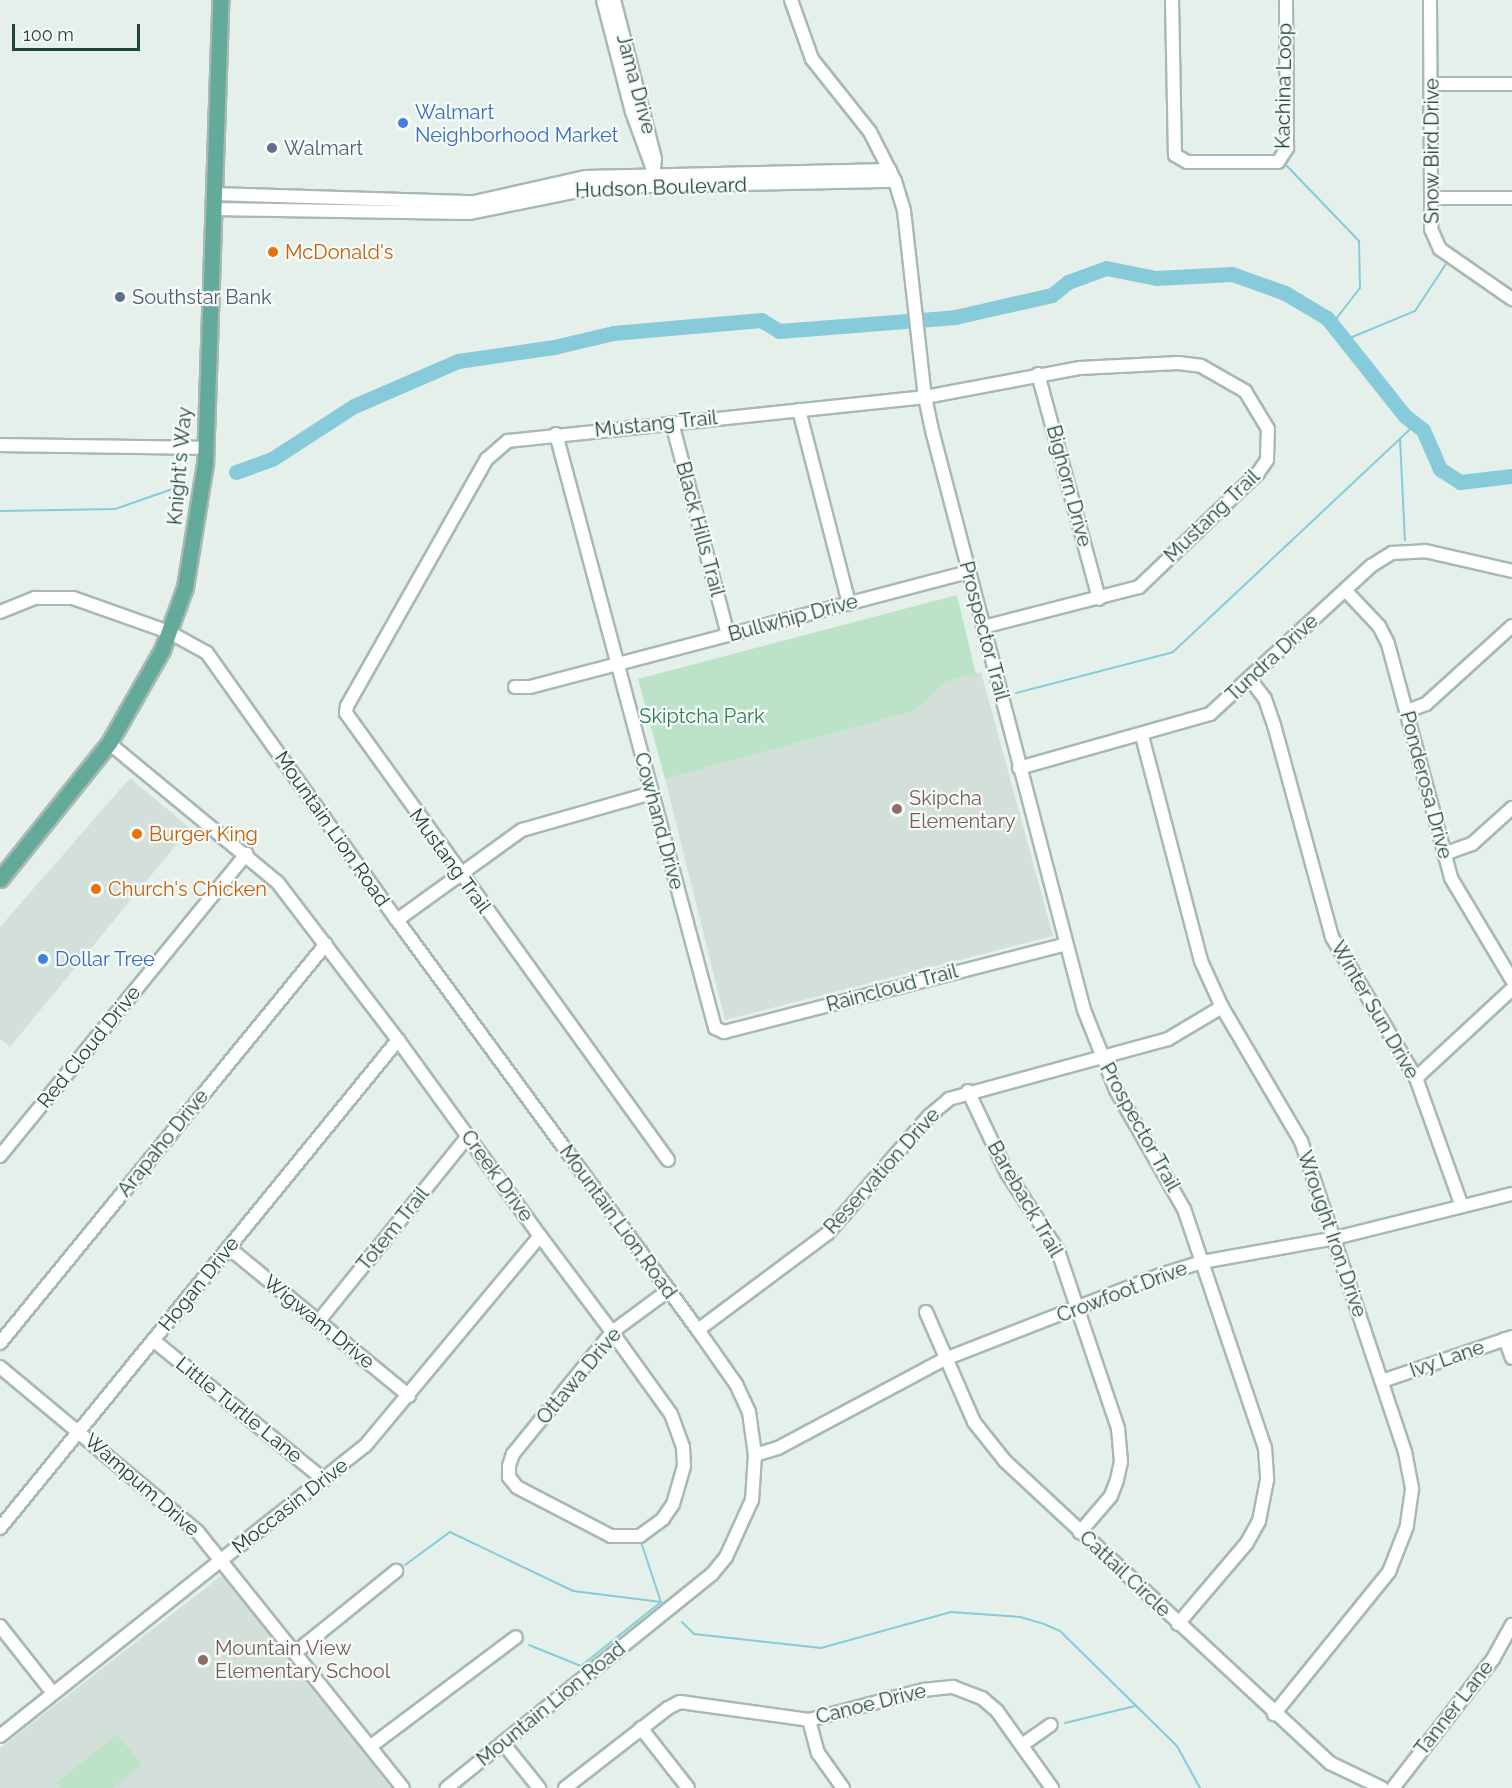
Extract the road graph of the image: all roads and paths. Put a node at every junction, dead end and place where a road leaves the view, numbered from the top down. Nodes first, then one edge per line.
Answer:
1 (220, 0) edge
2 (603, 0) edge
3 (614, 0) edge
4 (791, 0) edge
5 (1172, 0) edge
6 (1286, 0) edge
7 (1430, 0) edge
8 (1431, 84) junction
9 (1512, 84) edge
10 (652, 176) junction
11 (893, 176) junction
12 (292, 196) junction
13 (1431, 198) junction
14 (1512, 198) edge
15 (213, 201) junction
16 (354, 204) junction
17 (292, 210) junction
18 (1512, 299) edge
19 (1038, 374) junction
20 (925, 397) junction
21 (799, 410) junction
22 (672, 423) junction
23 (556, 434) junction
24 (0, 445) edge
25 (205, 448) junction
26 (1512, 571) edge
27 (969, 572) junction
28 (1345, 590) junction
29 (1099, 598) junction
30 (849, 604) junction
31 (0, 612) edge
32 (1512, 626) edge
33 (983, 627) junction
34 (169, 632) junction
35 (728, 635) junction
36 (616, 665) junction
37 (1250, 678) junction
38 (515, 687) dead end
39 (1407, 711) junction
40 (1142, 736) junction
41 (109, 743) junction
42 (1020, 768) junction
43 (652, 793) junction
44 (1512, 808) edge
45 (246, 854) junction
46 (1444, 854) junction
47 (460, 876) junction
48 (0, 879) edge
49 (397, 920) junction
50 (326, 944) junction
51 (1066, 944) junction
52 (1512, 980) edge
53 (1512, 988) edge
54 (1221, 1007) junction
55 (719, 1031) joint
56 (398, 1040) junction
57 (1100, 1056) junction
58 (1416, 1078) junction
59 (968, 1091) junction
60 (468, 1136) junction
61 (0, 1156) edge
62 (668, 1160) dead end
63 (1512, 1194) edge
64 (1461, 1204) junction
65 (540, 1236) junction
66 (1335, 1238) junction
67 (229, 1248) junction
68 (1202, 1262) junction
69 (669, 1290) junction
70 (1080, 1309) junction
71 (926, 1312) dead end
72 (318, 1322) junction
73 (698, 1330) junction
74 (612, 1332) junction
75 (1509, 1338) edge
76 (153, 1340) junction
77 (0, 1343) edge
78 (1512, 1358) edge
79 (945, 1359) junction
80 (0, 1367) edge
81 (1382, 1381) junction
82 (409, 1396) junction
83 (79, 1431) junction
84 (755, 1455) junction
85 (509, 1476) joint
86 (324, 1480) junction
87 (0, 1528) edge
88 (1080, 1532) junction
89 (222, 1560) junction
90 (396, 1571) dead end
91 (1178, 1624) junction
92 (1512, 1625) edge
93 (0, 1626) edge
94 (516, 1637) dead end
95 (296, 1652) junction
96 (53, 1694) junction
97 (1274, 1714) junction
98 (809, 1720) junction
99 (1051, 1725) dead end
100 (641, 1728) junction
101 (0, 1736) edge
102 (503, 1743) junction
103 (1022, 1745) junction
104 (371, 1746) junction
105 (403, 1788) edge
106 (447, 1788) edge
107 (539, 1788) edge
108 (565, 1788) edge
109 (688, 1788) edge
110 (843, 1788) edge
111 (1052, 1788) edge
112 (1382, 1788) edge
113 (1393, 1788) edge

1 - 15 main road, Knight's Way
2 - 10 street, Jama Drive
3 - 10 street, Jama Drive
4 - 11 street, Prospector Trail
5 - 6 street, Kachina Loop
7 - 8 street, Snow Bird Drive
8 - 9 street
8 - 13 street, Snow Bird Drive
10 - 11 street, Hudson Boulevard
10 - 16 street, Hudson Boulevard
11 - 20 street, Prospector Trail
12 - 15 street, Hudson Boulevard
12 - 16 street, Hudson Boulevard
12 - 17 street
13 - 14 street
13 - 18 street, Snow Bird Drive
15 - 17 street, Hudson Boulevard
15 - 25 main road, Knight's Way
16 - 17 street, Hudson Boulevard
19 - 20 street, Mustang Trail
19 - 29 street, Bighorn Drive
19 - 29 street, Mustang Trail
20 - 21 street, Mustang Trail
20 - 27 street, Prospector Trail
21 - 22 street, Mustang Trail
21 - 30 street
22 - 23 street, Mustang Trail
22 - 35 street, Black Hills Trail
23 - 36 street, Cowhand Drive
23 - 47 street, Mustang Trail
24 - 25 street
25 - 34 main road, Knight's Way
26 - 28 street, Tundra Drive
27 - 30 street, Bullwhip Drive
27 - 33 street, Prospector Trail
28 - 37 street, Tundra Drive
28 - 39 street, Ponderosa Drive
29 - 33 street, Mustang Trail
30 - 35 street, Bullwhip Drive
31 - 34 street, Mountain Lion Road
32 - 39 street
33 - 42 street, Prospector Trail
34 - 41 main road, Knight's Way
34 - 49 street, Mountain Lion Road
35 - 36 street, Bullwhip Drive
36 - 38 street, Bullwhip Drive
36 - 43 street, Cowhand Drive
37 - 40 street, Tundra Drive
37 - 58 street, Winter Sun Drive
39 - 46 street, Ponderosa Drive
40 - 42 street, Tundra Drive
40 - 54 street, Wrought Iron Drive
41 - 45 street, Creek Drive
41 - 48 main road, Knight's Way
42 - 51 street, Prospector Trail
43 - 47 street
43 - 55 street, Cowhand Drive
44 - 46 street
45 - 50 street, Creek Drive
45 - 61 street, Red Cloud Drive
46 - 52 street, Ponderosa Drive
47 - 49 street
47 - 62 street, Mustang Trail
49 - 69 street, Mountain Lion Road
50 - 56 street, Creek Drive
50 - 77 street, Arapaho Drive
51 - 55 street, Raincloud Trail
51 - 57 street, Prospector Trail
53 - 58 street
54 - 57 street, Reservation Drive
54 - 66 street, Wrought Iron Drive
56 - 60 street, Creek Drive
56 - 67 street, Hogan Drive
57 - 59 street, Reservation Drive
57 - 68 street, Prospector Trail
58 - 64 street, Winter Sun Drive
59 - 70 street, Bareback Trail
59 - 73 street, Reservation Drive
60 - 65 street, Creek Drive
60 - 72 street, Totem Trail
63 - 64 street, Crowfoot Drive
64 - 66 street, Crowfoot Drive
65 - 74 street, Creek Drive
65 - 82 street, Moccasin Drive
66 - 68 street, Crowfoot Drive
66 - 81 street, Wrought Iron Drive
67 - 72 street, Wigwam Drive
67 - 76 street, Hogan Drive
68 - 70 street, Crowfoot Drive
68 - 91 street, Prospector Trail
69 - 73 street, Mountain Lion Road
69 - 74 street, Ottawa Drive
70 - 79 street, Crowfoot Drive
70 - 88 street, Bareback Trail
71 - 79 street, Cattail Circle
72 - 82 street, Wigwam Drive
73 - 84 street, Mountain Lion Road
74 - 85 street, Ottawa Drive
74 - 85 street, Creek Drive
75 - 78 street
75 - 81 street, Ivy Lane
76 - 83 street, Hogan Drive
76 - 86 street, Little Turtle Lane
79 - 84 street, Crowfoot Drive
79 - 88 street, Cattail Circle
80 - 83 street, Wampum Drive
81 - 97 street, Wrought Iron Drive
82 - 86 street, Moccasin Drive
83 - 87 street, Hogan Drive
83 - 89 street, Wampum Drive
84 - 102 street, Mountain Lion Road
86 - 89 street, Moccasin Drive
88 - 91 street, Cattail Circle
89 - 95 street, Wampum Drive
89 - 96 street, Moccasin Drive
90 - 95 street
91 - 97 street, Cattail Circle
92 - 113 street, Tanner Lane
93 - 96 street
94 - 104 street
95 - 104 street, Wampum Drive
96 - 101 street, Moccasin Drive
97 - 112 street, Cattail Circle
98 - 100 street, Canoe Drive
98 - 103 street, Canoe Drive
98 - 110 street
99 - 103 street
100 - 108 street, Canoe Drive
100 - 109 street
102 - 106 street, Mountain Lion Road
102 - 107 street
103 - 111 street, Canoe Drive
104 - 105 street, Wampum Drive

